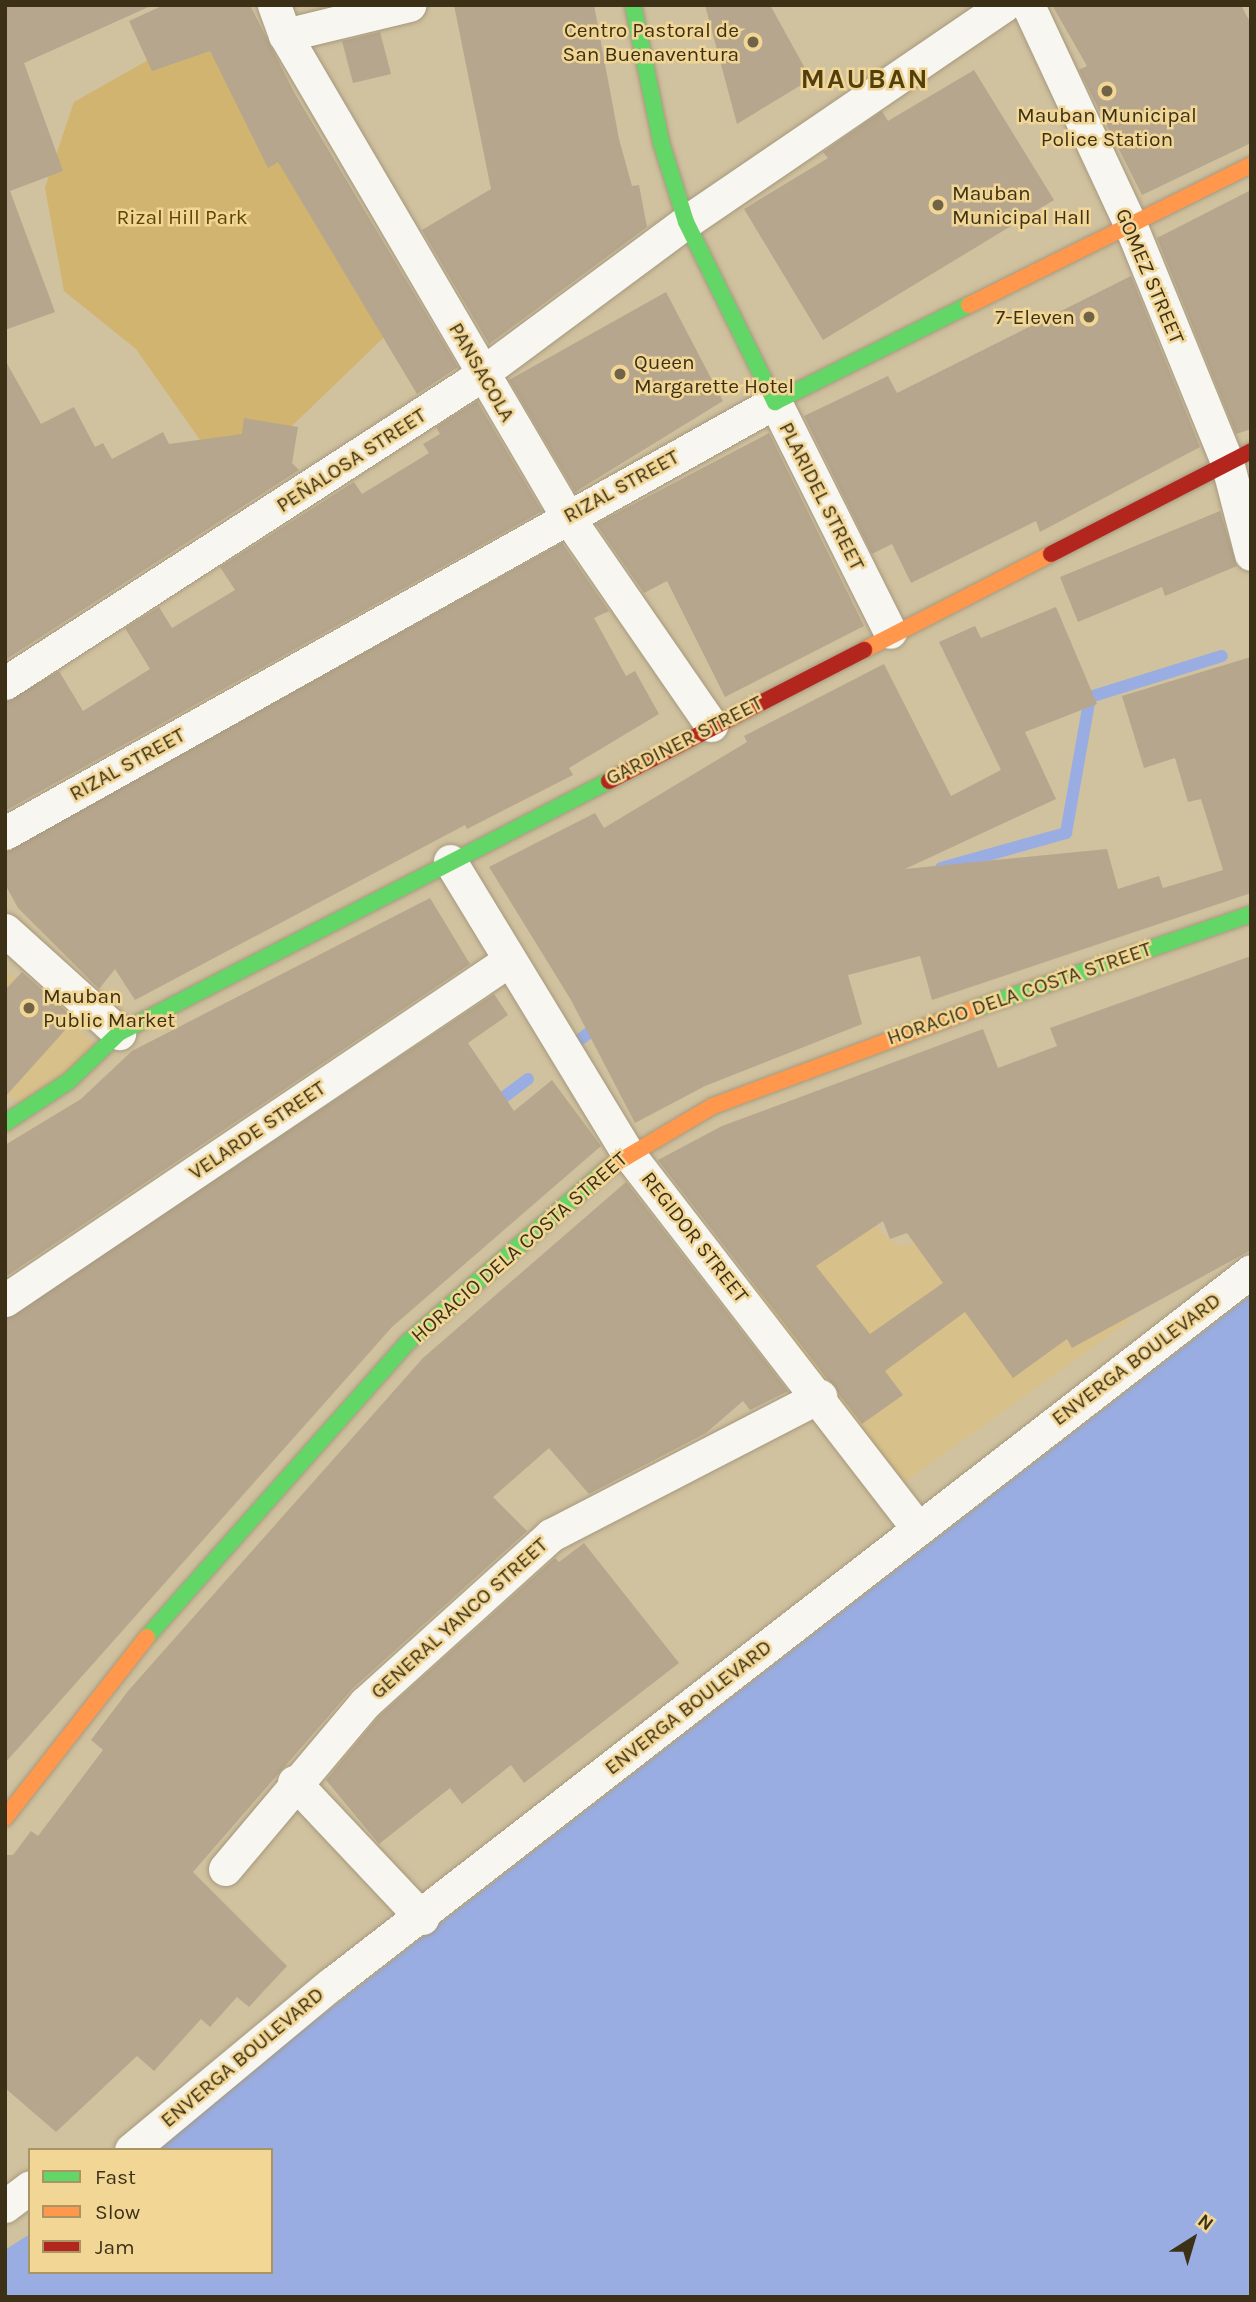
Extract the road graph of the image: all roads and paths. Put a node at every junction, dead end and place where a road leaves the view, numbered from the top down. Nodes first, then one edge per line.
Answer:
1 (409, 5) edge
2 (632, 5) edge
3 (1004, 5) edge
4 (1028, 5) edge
5 (279, 20) edge
6 (1251, 165) edge
7 (686, 222) junction
8 (1130, 224) junction
9 (482, 373) junction
10 (775, 402) junction
11 (1239, 457) edge
12 (566, 516) junction
13 (1251, 554) edge
14 (890, 632) junction
15 (5, 683) edge
16 (711, 725) junction
17 (5, 833) edge
18 (450, 861) junction
19 (1251, 914) edge
20 (5, 930) edge
21 (508, 961) junction
22 (119, 1033) junction
23 (5, 1123) edge
24 (627, 1152) junction
25 (1251, 1271) edge
26 (5, 1300) edge
27 (820, 1396) junction
28 (917, 1527) junction
29 (295, 1782) junction
30 (5, 1818) edge
31 (225, 1869) dead end
32 (422, 1918) junction
33 (134, 2148) edge
34 (28, 2189) edge
35 (5, 2206) edge

1 - 5 street
2 - 7 street, PLARIDEL STREET
3 - 7 street, PEÑALOSA STREET
4 - 8 street, GOMEZ STREET
5 - 9 street, PANSACOLA
6 - 8 street, RIZAL STREET
7 - 9 street, PEÑALOSA STREET
7 - 10 street, PLARIDEL STREET
8 - 10 street, RIZAL STREET
8 - 11 street, GOMEZ STREET
9 - 12 street, PANSACOLA
9 - 15 street, PEÑALOSA STREET
10 - 12 street, RIZAL STREET
10 - 14 street, PLARIDEL STREET
11 - 13 street, GOMEZ STREET
11 - 14 street, GARDINER STREET
12 - 16 street, PANSACOLA
12 - 17 street, RIZAL STREET
14 - 16 street, GARDINER STREET
16 - 18 street, GARDINER STREET
18 - 21 street, REGIDOR STREET
18 - 22 street, GARDINER STREET
19 - 24 street, HORACIO DELA COSTA STREET
20 - 22 street
21 - 24 street, REGIDOR STREET
21 - 26 street, VELARDE STREET
22 - 23 street, GARDINER STREET
24 - 27 street, REGIDOR STREET
24 - 30 street, HORACIO DELA COSTA STREET
25 - 28 street, ENVERGA BOULEVARD
27 - 28 street, REGIDOR STREET
27 - 29 street, GENERAL YANCO STREET
28 - 32 street, ENVERGA BOULEVARD
29 - 31 street, GENERAL YANCO STREET
29 - 32 street
32 - 33 street, ENVERGA BOULEVARD
34 - 35 street

